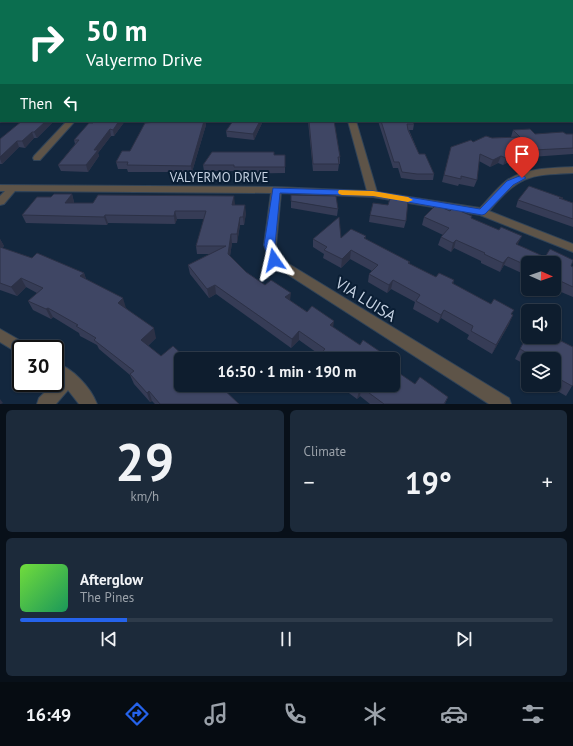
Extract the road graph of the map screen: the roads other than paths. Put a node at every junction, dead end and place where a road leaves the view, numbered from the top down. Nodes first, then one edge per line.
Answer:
1 (70, 122) edge
2 (352, 122) edge
3 (37, 158) dead end
4 (573, 170) edge
5 (0, 188) edge
6 (12, 189) junction
7 (276, 190) junction
8 (373, 194) junction
9 (0, 202) edge
10 (482, 212) junction
11 (573, 248) edge
12 (0, 335) edge
13 (12, 342) edge
14 (64, 375) edge
15 (69, 378) junction
16 (45, 404) edge
17 (89, 404) edge
18 (502, 404) edge

1 - 3 street
2 - 8 street
4 - 10 street
5 - 6 street, VALYERMO DRIVE
6 - 7 street, VALYERMO DRIVE
6 - 9 street
7 - 8 street, VALYERMO DRIVE
7 - 18 street, VIA LUISA
8 - 10 street, VALYERMO DRIVE
10 - 11 street, VALYERMO DRIVE
12 - 13 street
14 - 15 street
15 - 16 street
15 - 17 street

